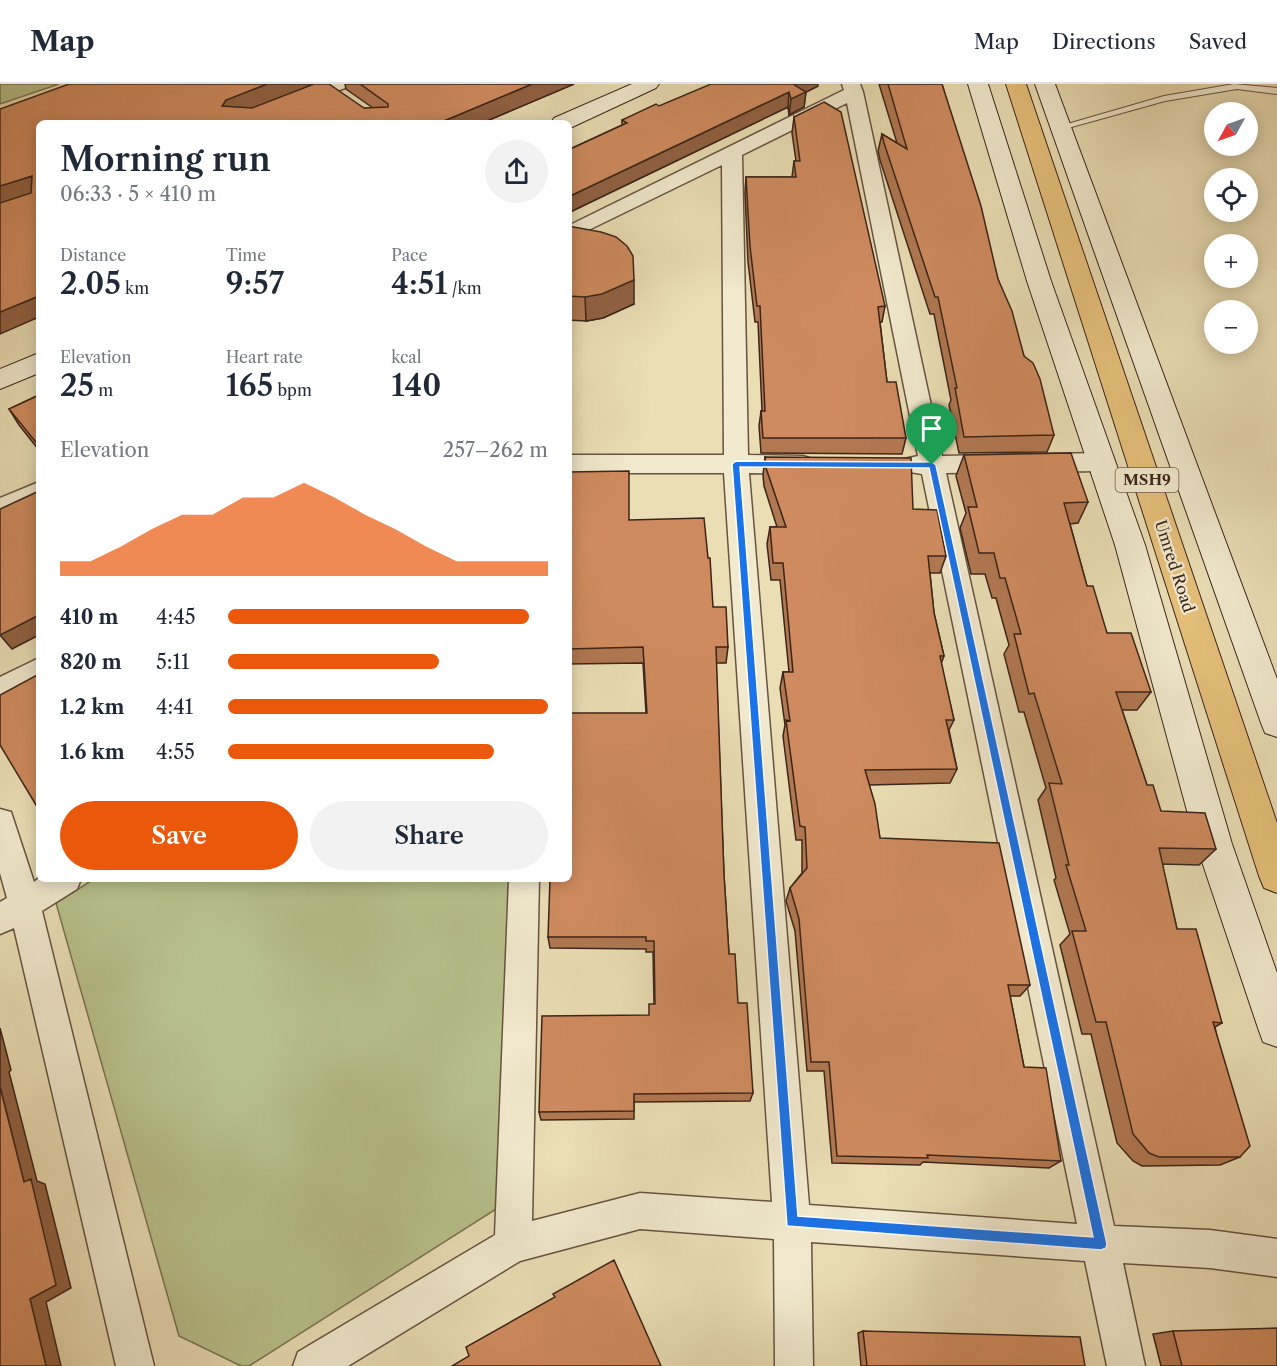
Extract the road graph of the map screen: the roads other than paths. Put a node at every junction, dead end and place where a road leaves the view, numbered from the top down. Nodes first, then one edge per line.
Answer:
1 (649, 84) edge
2 (978, 84) edge
3 (1016, 84) edge
4 (1045, 84) edge
5 (853, 88) edge
6 (335, 89) edge
7 (1277, 91) edge
8 (247, 120) edge
9 (569, 120) edge
10 (1061, 127) junction
11 (732, 153) junction
12 (572, 232) edge
13 (36, 363) edge
14 (0, 380) edge
15 (1102, 462) junction
16 (572, 464) edge
17 (736, 464) junction
18 (828, 465) edge
19 (886, 465) edge
20 (932, 465) junction
21 (36, 492) edge
22 (0, 509) edge
23 (36, 671) edge
24 (0, 691) edge
25 (1277, 723) edge
26 (0, 822) edge
27 (1277, 876) edge
28 (61, 882) edge
29 (524, 882) edge
30 (12, 912) edge
31 (1277, 1028) edge
32 (792, 1222) junction
33 (1101, 1244) junction
34 (513, 1245) junction
35 (1277, 1258) edge
36 (135, 1366) edge
37 (312, 1366) edge
38 (794, 1366) edge
39 (1125, 1366) edge

1 - 9 street
2 - 15 street
3 - 27 main road, Umred Road / MSH9
4 - 10 street
5 - 11 street
5 - 20 street
6 - 8 street
7 - 10 lane
10 - 25 street
11 - 12 street
11 - 17 street
13 - 14 street
15 - 20 street
15 - 31 street
16 - 17 street
17 - 18 street
17 - 32 street
19 - 20 street
20 - 33 street
21 - 22 street
23 - 24 street
26 - 30 street
28 - 30 street
29 - 34 street
30 - 36 street
32 - 33 street
32 - 34 street
32 - 38 street
33 - 35 street
33 - 39 street
34 - 37 street

